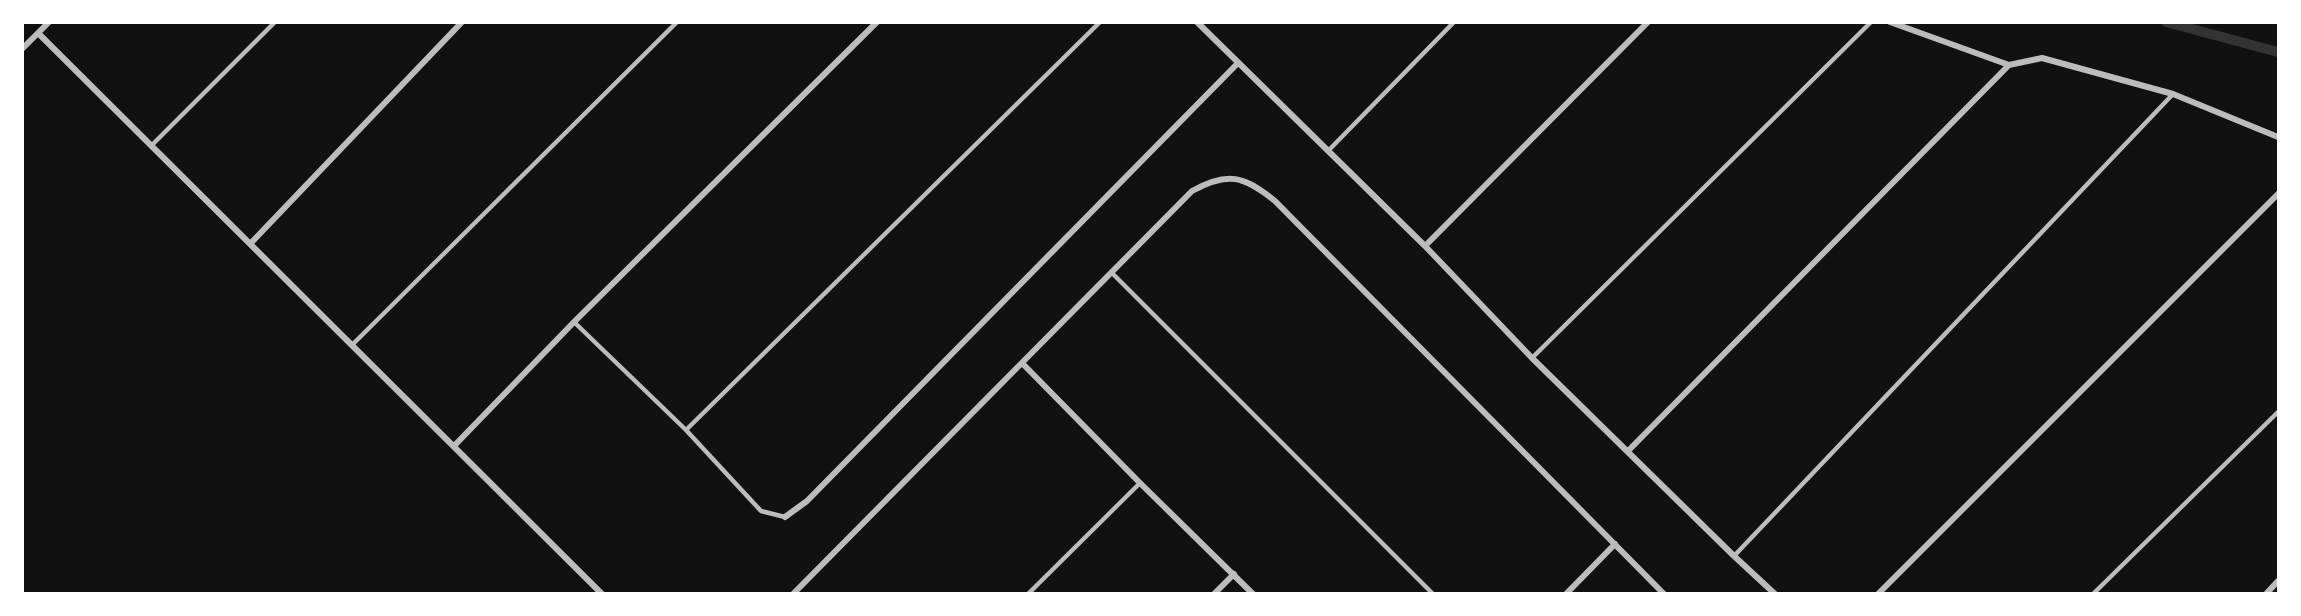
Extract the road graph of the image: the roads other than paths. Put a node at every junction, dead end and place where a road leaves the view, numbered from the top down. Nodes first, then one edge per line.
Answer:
1 (49, 22) edge
2 (275, 22) edge
3 (462, 22) edge
4 (677, 22) edge
5 (877, 22) edge
6 (1100, 22) edge
7 (1197, 22) edge
8 (1454, 22) edge
9 (1648, 22) edge
10 (1871, 22) edge
11 (1890, 22) edge
12 (38, 33) junction
13 (22, 49) edge
14 (1238, 63) junction
15 (2009, 65) junction
16 (2173, 94) junction
17 (2278, 137) edge
18 (151, 146) junction
19 (1328, 151) junction
20 (2278, 194) edge
21 (250, 244) junction
22 (1425, 246) junction
23 (1111, 272) junction
24 (574, 322) junction
25 (352, 345) junction
26 (1532, 358) junction
27 (1022, 363) junction
28 (2278, 412) edge
29 (686, 430) junction
30 (454, 446) junction
31 (1628, 451) junction
32 (1140, 483) junction
33 (785, 517) joint
34 (1615, 544) junction
35 (1734, 556) junction
36 (1234, 574) junction
37 (2278, 581) edge
38 (602, 594) edge
39 (793, 594) edge
40 (1028, 594) edge
41 (1214, 594) edge
42 (1253, 594) edge
43 (1433, 594) edge
44 (1566, 594) edge
45 (1664, 594) edge
46 (1775, 594) edge
47 (1878, 594) edge
48 (2093, 594) edge
49 (2266, 594) edge

1 - 12 street
2 - 18 lane
3 - 21 street
4 - 25 lane
5 - 24 street
6 - 29 lane
7 - 14 street
8 - 19 lane
9 - 22 street
10 - 26 lane
11 - 15 street
12 - 13 street
12 - 18 street
14 - 19 street
14 - 33 street
15 - 16 street
15 - 31 street
16 - 17 street
16 - 35 lane
18 - 21 street
19 - 22 street
20 - 47 street
21 - 25 street
22 - 26 street
23 - 27 street
23 - 34 street
23 - 43 lane
24 - 29 lane
24 - 30 street
25 - 30 street
26 - 31 street
27 - 32 street
27 - 39 street
28 - 48 lane
29 - 33 lane
30 - 38 street
31 - 35 street
32 - 36 street
32 - 40 lane
34 - 44 street
34 - 45 street
35 - 46 street
36 - 41 street
36 - 42 street
37 - 49 street

